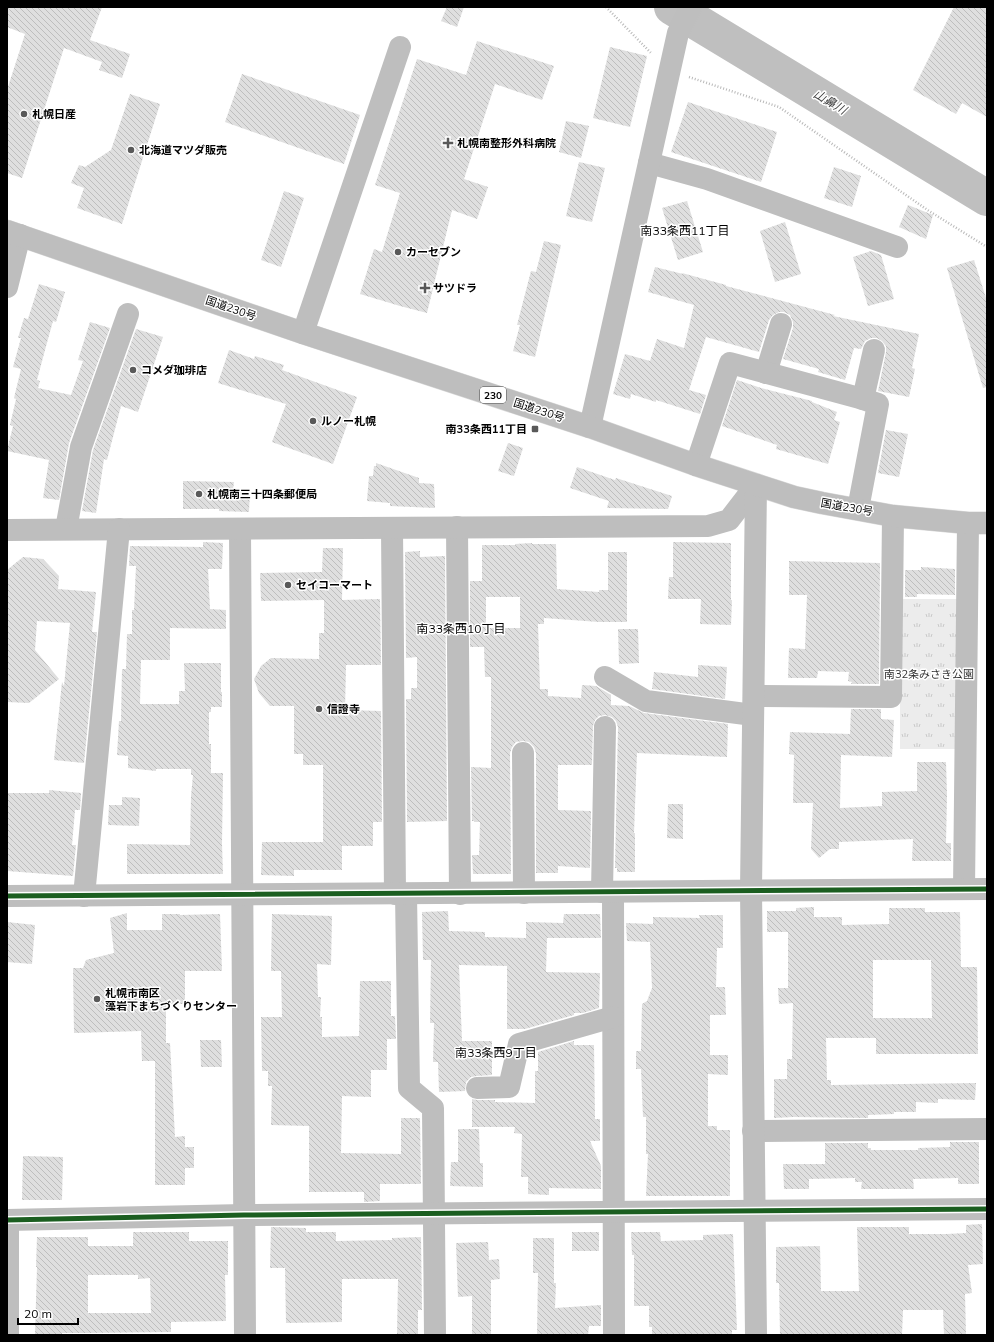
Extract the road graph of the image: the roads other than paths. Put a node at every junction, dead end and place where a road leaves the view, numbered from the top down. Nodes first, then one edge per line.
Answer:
1 (691, 7) edge
2 (400, 48) dead end
3 (649, 163) junction
4 (13, 233) edge
5 (897, 248) dead end
6 (7, 287) edge
7 (128, 314) dead end
8 (781, 324) dead end
9 (303, 333) junction
10 (874, 350) dead end
11 (766, 373) junction
12 (863, 399) junction
13 (590, 427) junction
14 (696, 465) junction
15 (756, 485) junction
16 (858, 510) junction
17 (893, 516) junction
18 (978, 523) edge
19 (457, 527) junction
20 (119, 528) junction
21 (240, 528) junction
22 (392, 528) junction
23 (66, 529) junction
24 (7, 530) edge
25 (605, 677) dead end
26 (753, 706) junction
27 (605, 727) dead end
28 (523, 753) dead end
29 (964, 889) junction
30 (987, 889) edge
31 (751, 890) junction
32 (608, 892) junction
33 (524, 893) junction
34 (242, 894) junction
35 (401, 894) junction
36 (460, 894) junction
37 (7, 896) edge
38 (84, 896) junction
39 (613, 1017) junction
40 (477, 1088) dead end
41 (987, 1129) edge
42 (753, 1131) junction
43 (987, 1209) edge
44 (754, 1211) junction
45 (614, 1212) junction
46 (434, 1213) junction
47 (244, 1215) junction
48 (8, 1220) edge
49 (8, 1330) edge
50 (245, 1335) edge
51 (435, 1335) edge
52 (614, 1335) edge
53 (756, 1335) edge

1 - 3 main road
2 - 9 main road
3 - 5 main road
3 - 13 main road
4 - 6 main road
4 - 9 main road, 国道230号 / 230
7 - 23 main road
8 - 11 main road
9 - 13 main road, 国道230号 / 230
10 - 12 main road
11 - 12 main road
11 - 14 main road
12 - 16 main road
13 - 14 main road, 国道230号 / 230
14 - 15 main road, 国道230号 / 230
15 - 16 main road, 国道230号 / 230
15 - 19 main road
15 - 26 main road
16 - 17 main road, 国道230号 / 230
17 - 18 main road, 国道230号 / 230
17 - 26 main road
18 - 29 main road
19 - 22 main road
19 - 36 main road
20 - 21 main road
20 - 23 main road
20 - 38 main road
21 - 22 main road
21 - 34 main road
22 - 35 main road
23 - 24 main road
25 - 26 main road
26 - 31 main road
27 - 32 main road
28 - 33 main road
29 - 30 main road
29 - 31 main road
31 - 32 main road
31 - 42 main road
32 - 33 main road
32 - 39 main road
33 - 36 main road
34 - 35 main road
34 - 38 main road
34 - 47 main road
35 - 36 main road
35 - 46 main road
37 - 38 main road
39 - 40 main road
39 - 45 main road
41 - 42 main road
42 - 44 main road
43 - 44 main road
44 - 45 main road
44 - 53 main road
45 - 46 main road
45 - 52 main road
46 - 47 main road
46 - 51 main road
47 - 48 main road
47 - 50 main road
48 - 49 main road

